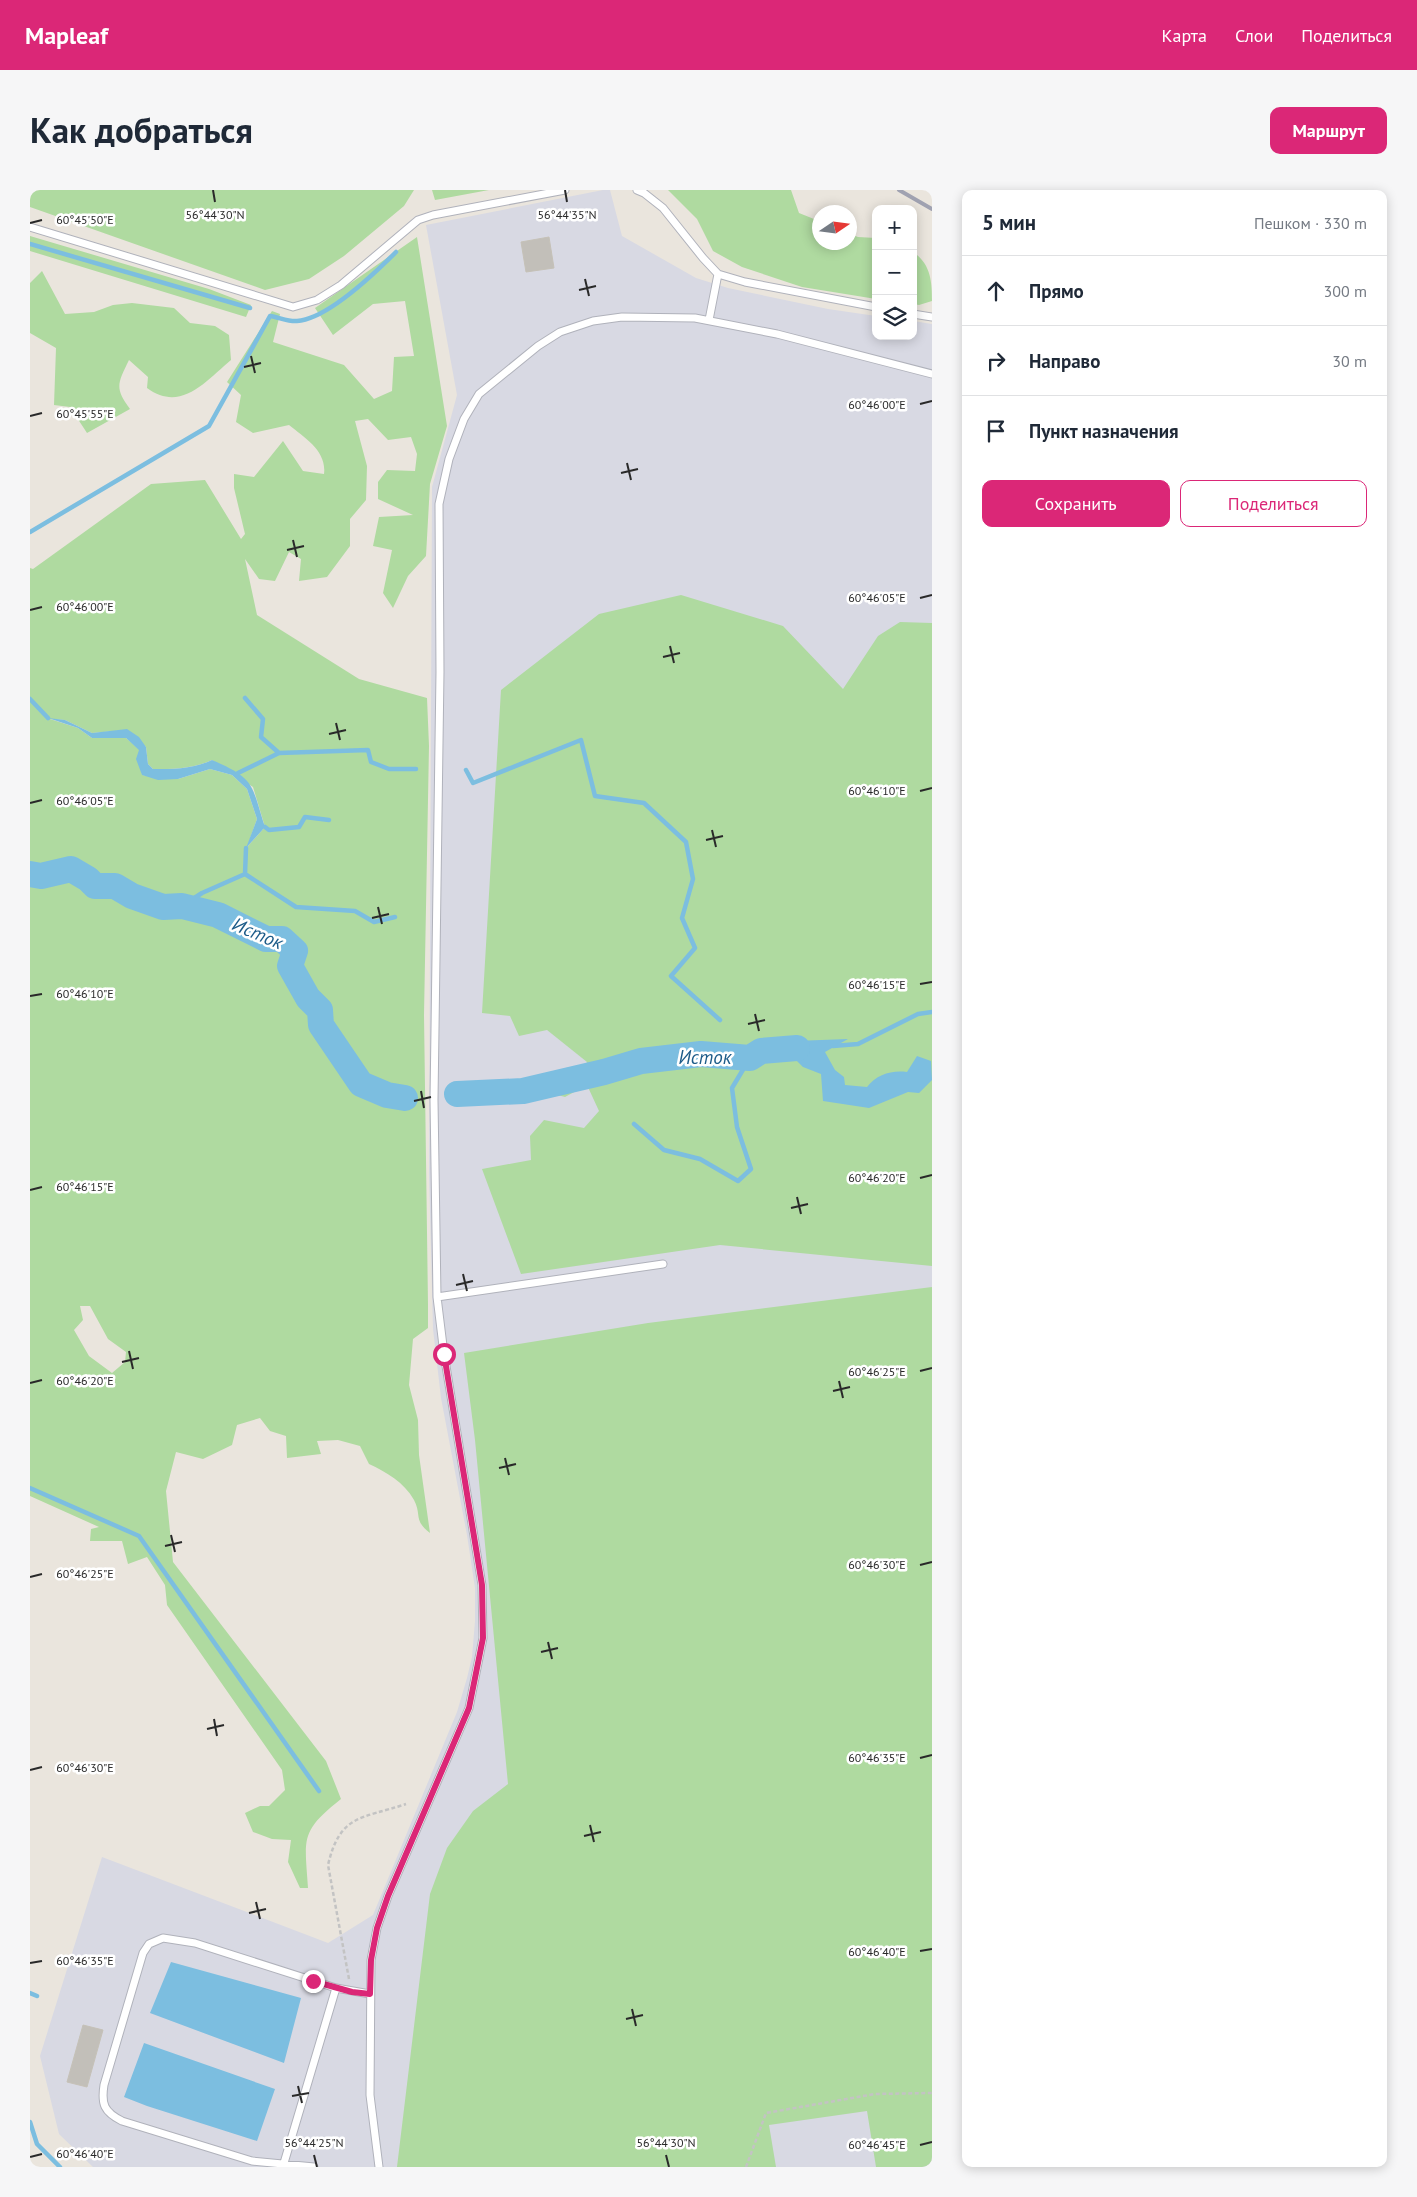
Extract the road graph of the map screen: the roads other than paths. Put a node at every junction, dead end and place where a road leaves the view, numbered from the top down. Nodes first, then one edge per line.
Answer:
1 (565, 190) edge
2 (637, 190) edge
3 (30, 226) edge
4 (718, 274) junction
5 (872, 306) edge
6 (917, 315) edge
7 (932, 317) edge
8 (708, 320) junction
9 (932, 374) edge
10 (663, 1264) dead end
11 (437, 1297) junction
12 (336, 1988) junction
13 (370, 1994) junction
14 (284, 2164) junction
15 (314, 2167) edge
16 (379, 2167) edge

1 - 3 lane
2 - 4 lane
4 - 5 lane
4 - 8 lane
6 - 7 lane
8 - 9 lane
8 - 11 lane
10 - 11 lane
11 - 13 lane
12 - 13 lane
12 - 14 lane
12 - 14 lane
13 - 16 lane
14 - 15 lane

